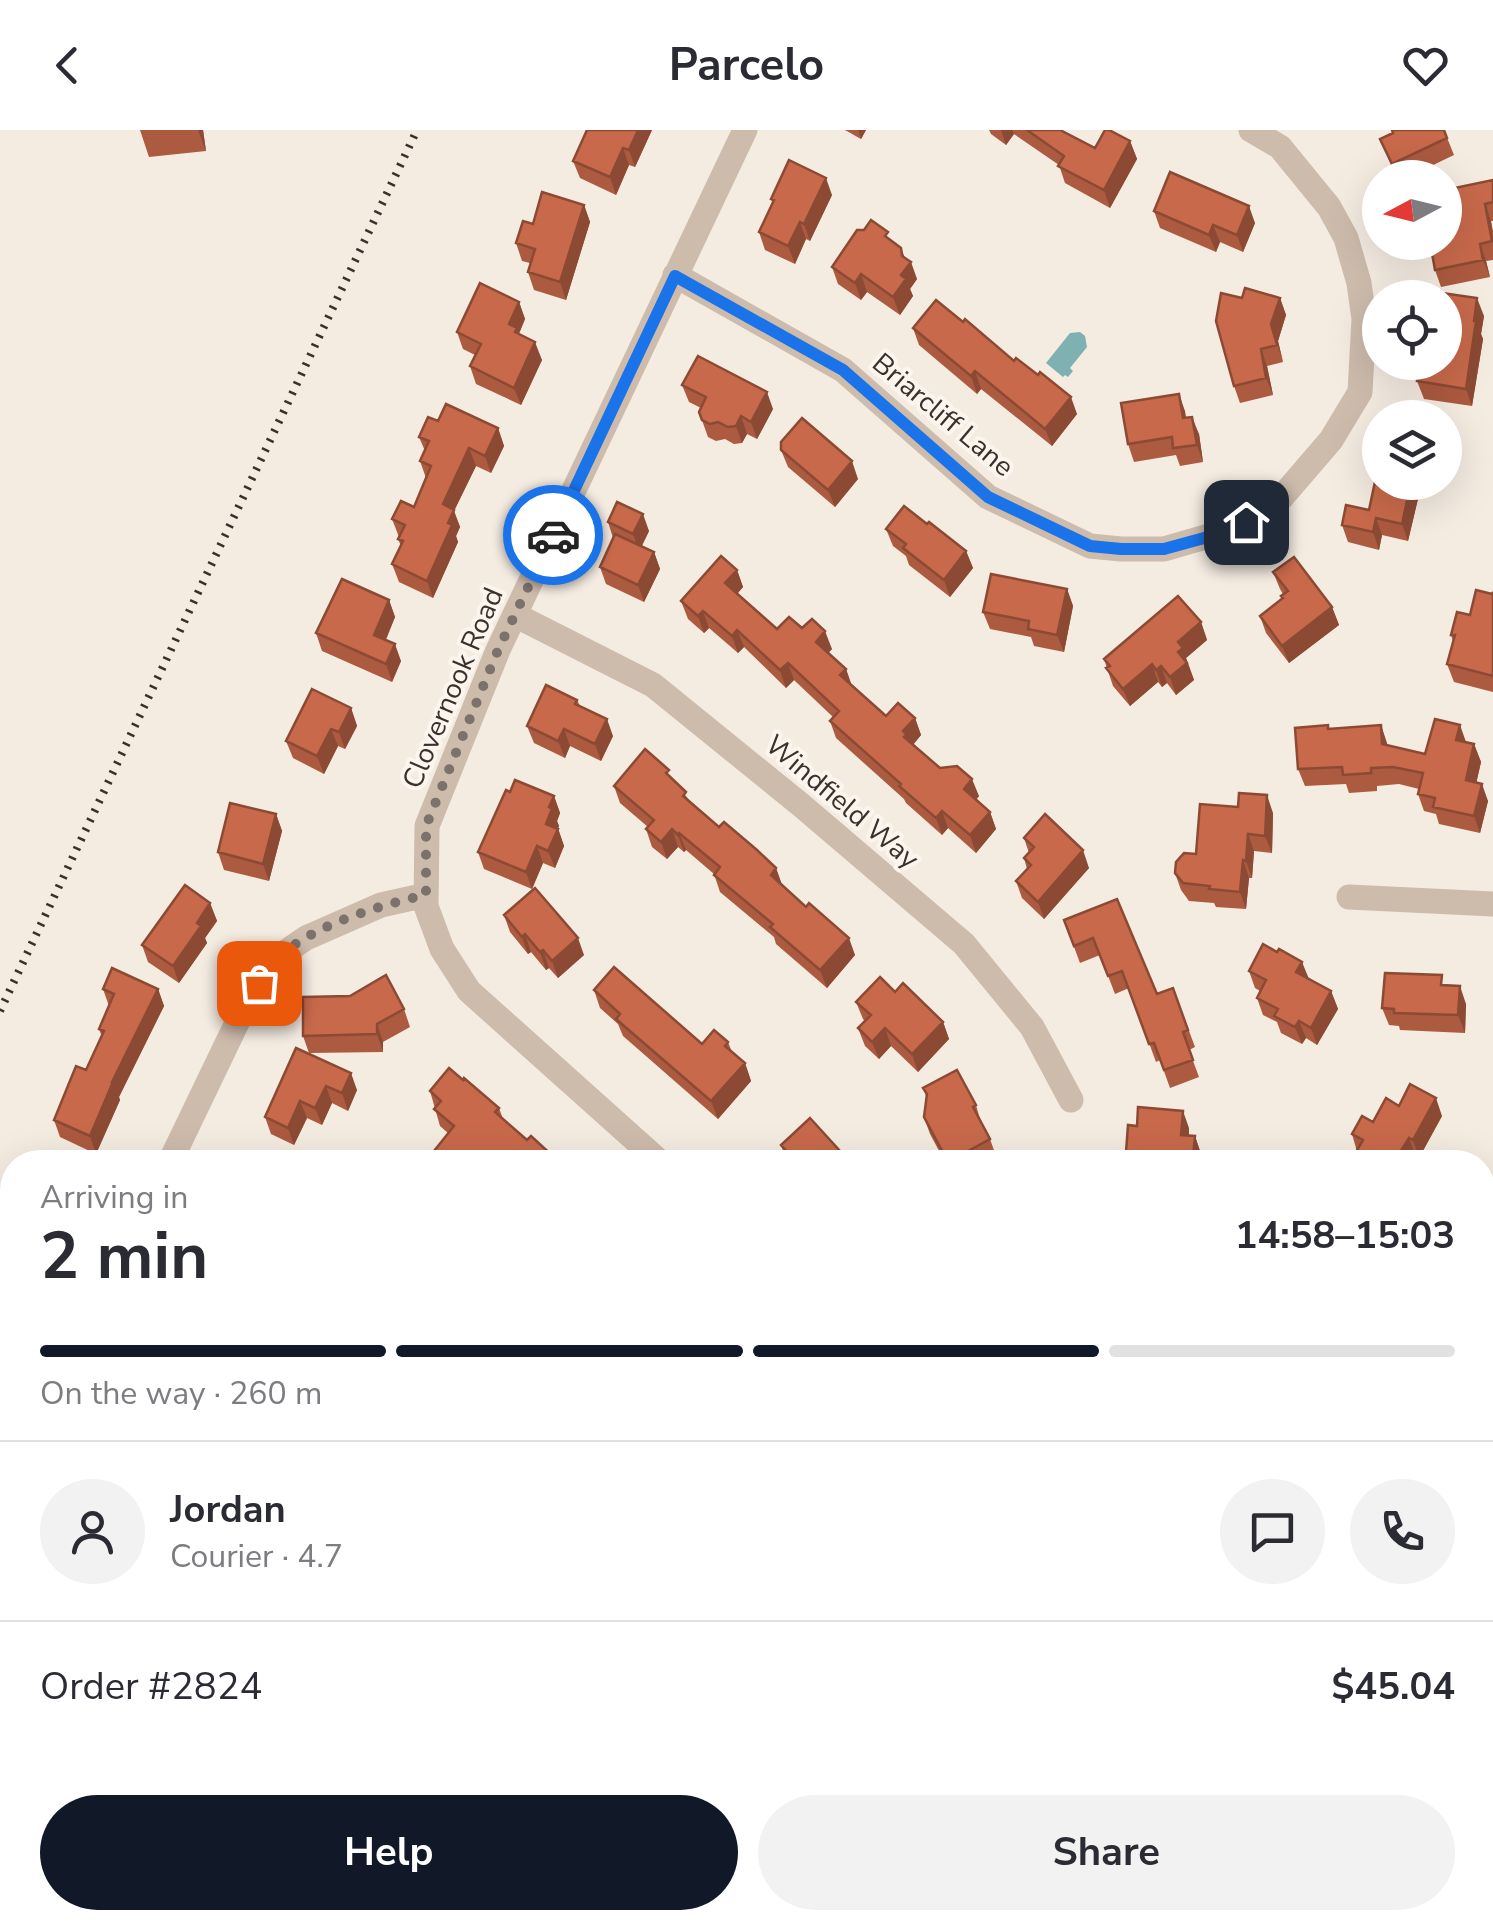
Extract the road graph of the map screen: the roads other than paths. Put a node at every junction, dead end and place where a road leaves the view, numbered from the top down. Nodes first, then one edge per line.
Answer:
1 (746, 130) edge
2 (1251, 130) edge
3 (675, 276) junction
4 (516, 614) junction
5 (426, 895) junction
6 (1349, 898) dead end
7 (1493, 904) edge
8 (1070, 1100) dead end
9 (176, 1150) edge
10 (647, 1150) edge

1 - 3 street, Clovernook Road
2 - 3 street, Briarcliff Lane
3 - 4 street, Clovernook Road
4 - 5 street, Clovernook Road
4 - 8 street, Windfield Way
5 - 9 street
5 - 10 street, Clovernook Road
6 - 7 street

